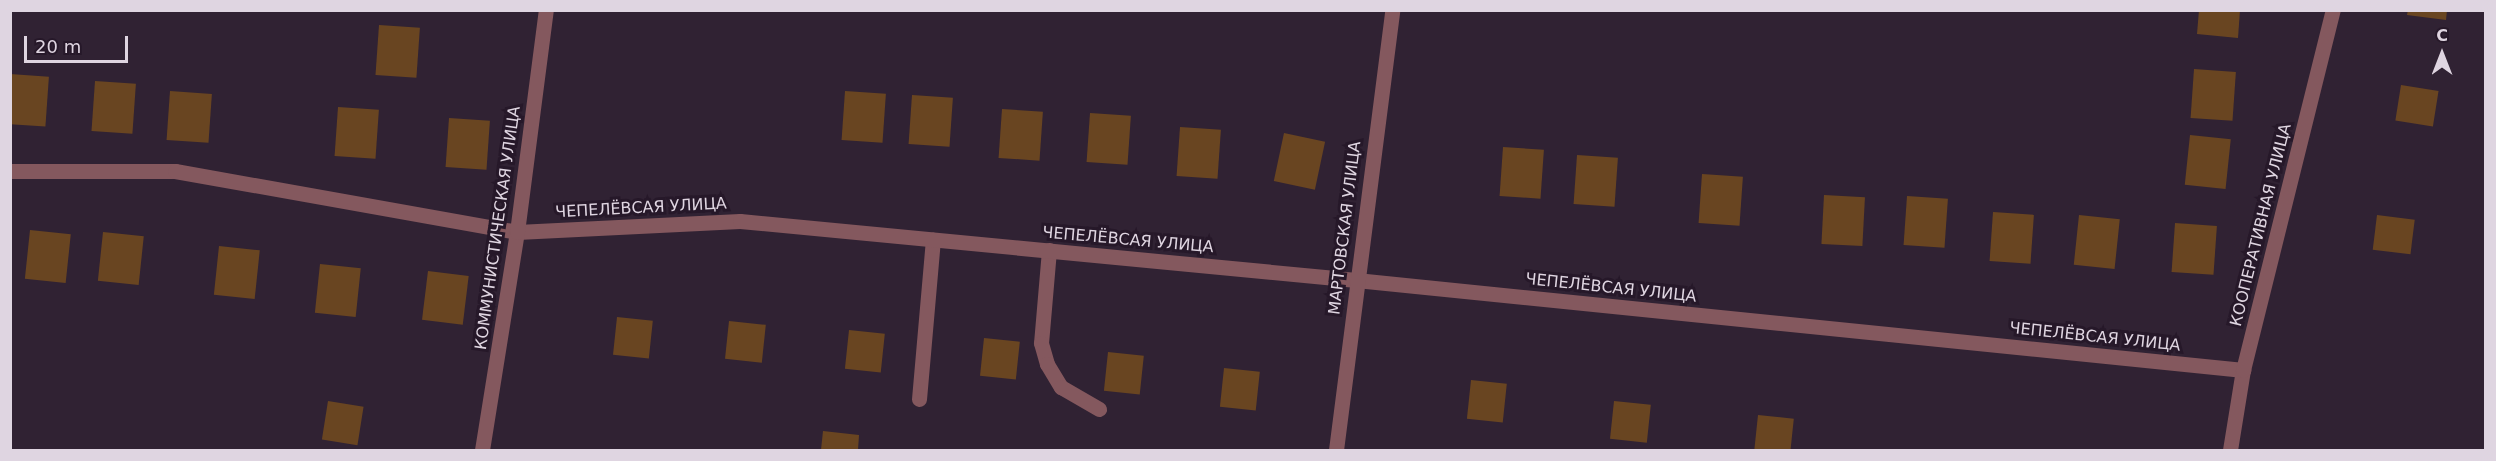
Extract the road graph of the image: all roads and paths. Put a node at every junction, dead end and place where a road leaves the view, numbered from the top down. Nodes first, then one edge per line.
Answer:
1 (546, 10) edge
2 (1392, 10) edge
3 (2333, 10) edge
4 (10, 171) edge
5 (517, 232) junction
6 (933, 240) junction
7 (1049, 250) junction
8 (1356, 280) junction
9 (2243, 370) junction
10 (919, 399) dead end
11 (1099, 409) dead end
12 (482, 450) edge
13 (1336, 450) edge
14 (2230, 450) edge

1 - 5 street, КОММУНИСТИЧЕСКАЯ УЛИЦА
2 - 8 street, МАРТОВСКАЯ УЛИЦА
3 - 9 street, КООПЕРАТИВНАЯ УЛИЦА
4 - 5 street, ЧЕПЕЛЁВСАЯ УЛИЦА
5 - 6 street, ЧЕПЕЛЁВСАЯ УЛИЦА
5 - 12 street, КОММУНИСТИЧЕСКАЯ УЛИЦА
6 - 7 street, ЧЕПЕЛЁВСАЯ УЛИЦА
6 - 10 street
7 - 8 street, ЧЕПЕЛЁВСАЯ УЛИЦА
7 - 11 street
8 - 9 street, ЧЕПЕЛЁВСАЯ УЛИЦА
8 - 13 street, МАРТОВСКАЯ УЛИЦА
9 - 14 street, КООПЕРАТИВНАЯ УЛИЦА

